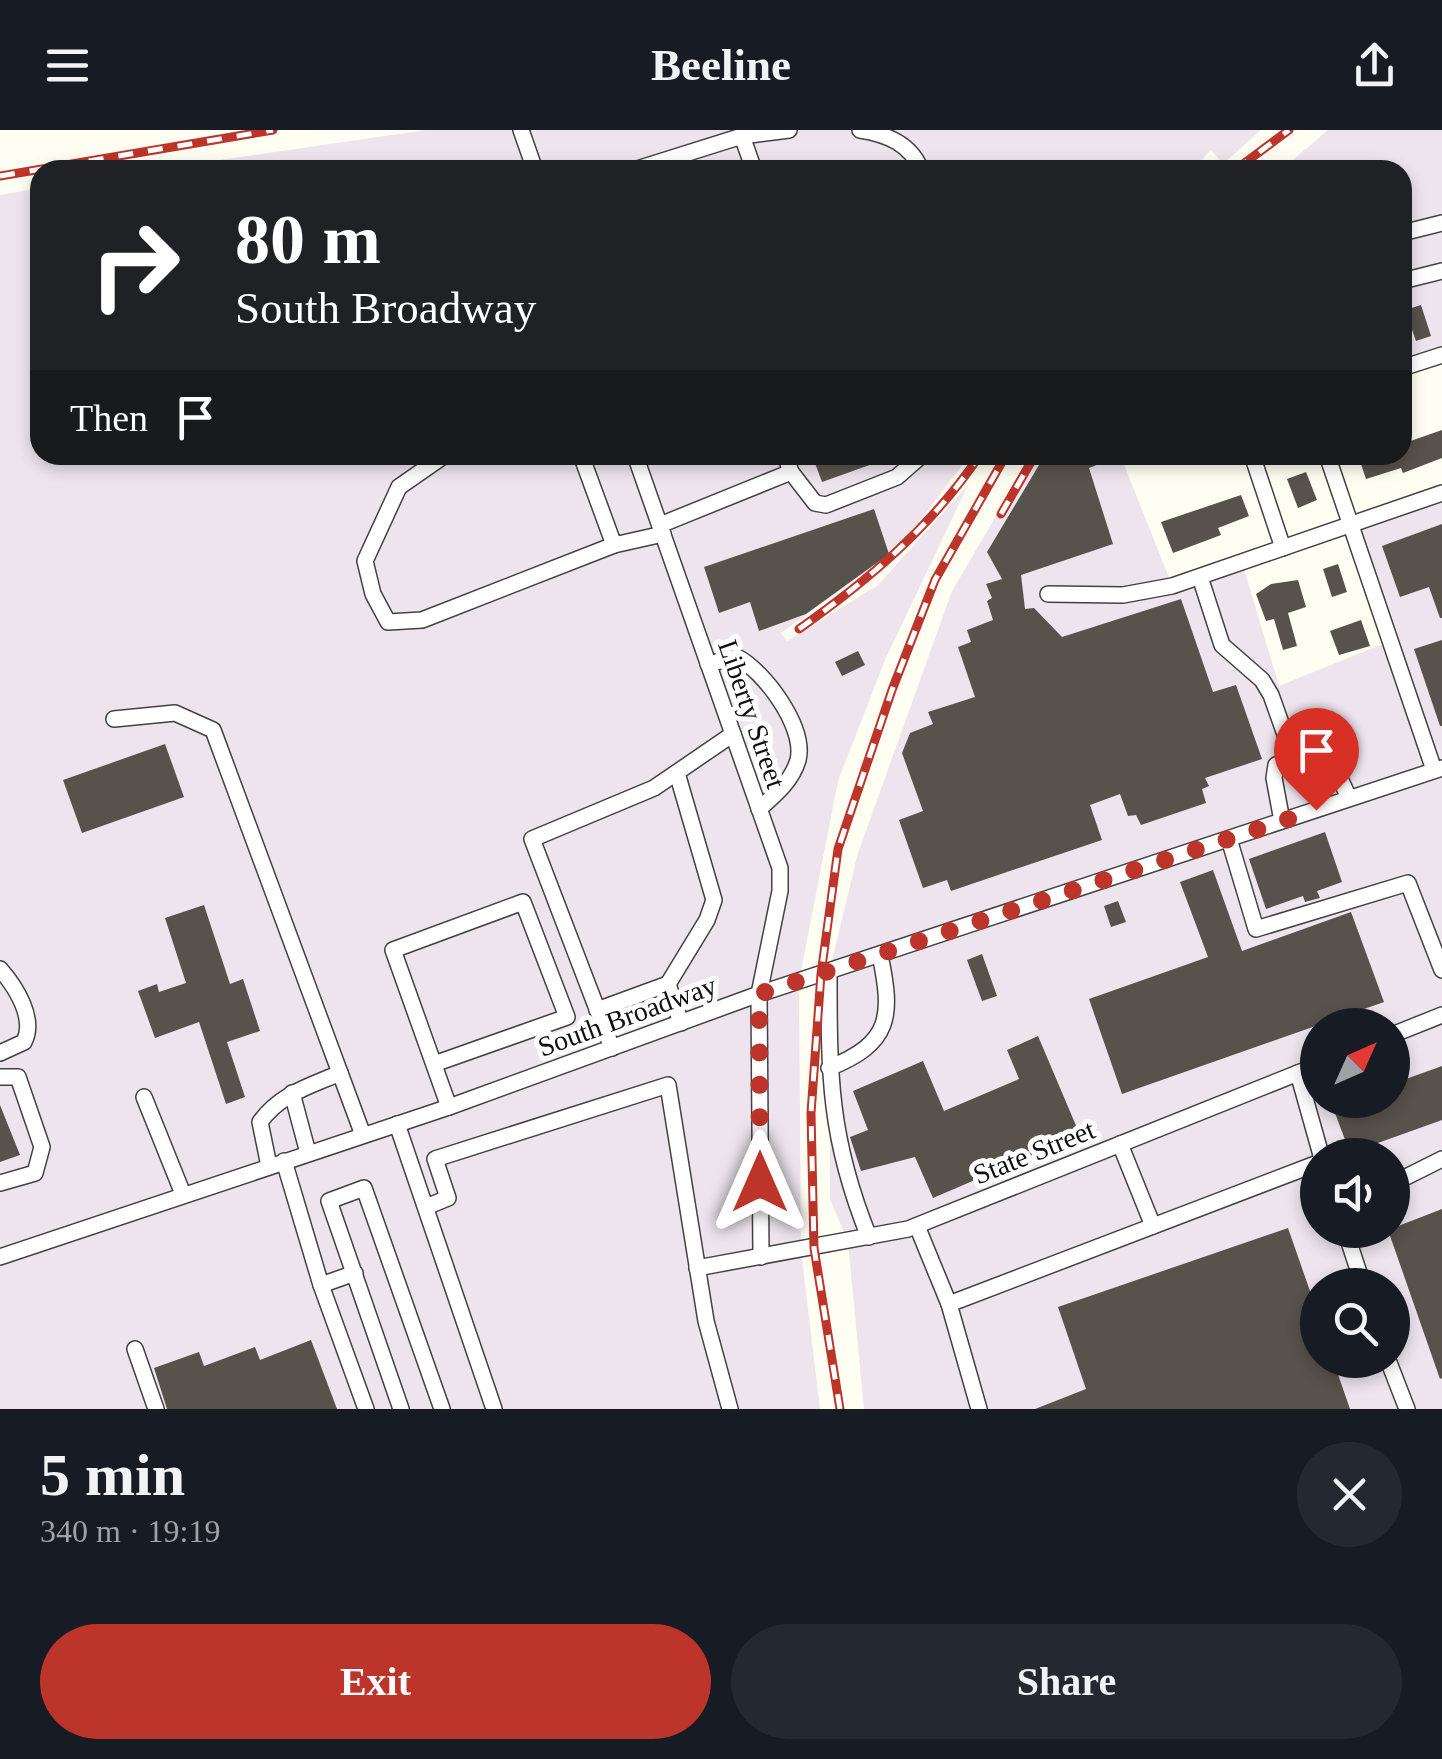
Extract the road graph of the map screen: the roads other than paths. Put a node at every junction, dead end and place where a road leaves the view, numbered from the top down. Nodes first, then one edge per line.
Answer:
1 (521, 130) edge
2 (790, 130) edge
3 (860, 130) edge
4 (742, 136) junction
5 (532, 160) edge
6 (666, 160) edge
7 (750, 160) edge
8 (917, 160) edge
9 (1442, 223) edge
10 (1412, 230) edge
11 (1442, 271) edge
12 (1412, 278) edge
13 (1442, 355) edge
14 (1412, 365) edge
15 (432, 465) edge
16 (585, 465) edge
17 (638, 465) edge
18 (788, 465) edge
19 (911, 465) edge
20 (1255, 465) edge
21 (1331, 465) edge
22 (791, 472) junction
23 (1442, 493) edge
24 (1352, 524) junction
25 (661, 530) junction
26 (614, 544) junction
27 (1283, 548) junction
28 (1200, 577) junction
29 (1048, 594) dead end
30 (708, 664) junction
31 (114, 719) dead end
32 (733, 734) junction
33 (1293, 757) junction
34 (1438, 769) edge
35 (677, 774) junction
36 (1349, 798) junction
37 (759, 809) junction
38 (1282, 821) junction
39 (1229, 839) junction
40 (880, 954) junction
41 (0, 969) edge
42 (1442, 970) edge
43 (829, 972) junction
44 (668, 984) junction
45 (759, 994) junction
46 (597, 1010) junction
47 (1442, 1015) edge
48 (681, 1023) junction
49 (1410, 1028) edge
50 (612, 1048) junction
51 (0, 1053) edge
52 (434, 1064) junction
53 (829, 1068) junction
54 (1298, 1072) joint
55 (340, 1073) junction
56 (0, 1078) edge
57 (292, 1094) junction
58 (144, 1097) dead end
59 (449, 1107) junction
60 (398, 1124) junction
61 (362, 1136) junction
62 (1316, 1138) edge
63 (1120, 1144) junction
64 (308, 1153) junction
65 (1442, 1159) edge
66 (276, 1164) junction
67 (1300, 1170) edge
68 (1410, 1175) edge
69 (0, 1183) edge
70 (183, 1194) junction
71 (426, 1207) junction
72 (918, 1226) junction
73 (1153, 1226) junction
74 (868, 1238) junction
75 (0, 1257) edge
76 (761, 1257) junction
77 (697, 1268) junction
78 (355, 1273) junction
79 (321, 1285) junction
80 (949, 1304) junction
81 (136, 1349) dead end
82 (1395, 1378) edge
83 (156, 1409) edge
84 (366, 1409) edge
85 (401, 1409) edge
86 (442, 1409) edge
87 (494, 1409) edge
88 (730, 1409) edge
89 (979, 1409) edge
90 (1408, 1409) edge

1 - 5 street
2 - 4 street
3 - 8 street
4 - 6 street
4 - 7 street
9 - 10 street
11 - 12 street
13 - 14 street
15 - 26 street
16 - 26 street
17 - 25 street, Liberty Street
18 - 22 street
19 - 22 street
20 - 27 street
21 - 24 street
22 - 25 street
23 - 24 street
24 - 27 street
24 - 34 street
25 - 26 street
25 - 30 street, Liberty Street
27 - 28 street
28 - 29 street
28 - 33 street
30 - 32 street, Liberty Street
30 - 37 street
31 - 55 street
32 - 35 street
32 - 37 street, Liberty Street
33 - 36 street
33 - 38 street
34 - 36 street, South Broadway
35 - 44 street
35 - 46 street
36 - 38 street, South Broadway
37 - 45 street, Liberty Street
38 - 39 street, South Broadway
39 - 40 street, South Broadway
39 - 42 street
40 - 43 street, South Broadway
40 - 53 street
41 - 51 street
43 - 45 street, South Broadway
43 - 53 street
44 - 46 street
44 - 48 street
45 - 48 street, South Broadway
45 - 76 street, Liberty Street
46 - 50 street
47 - 49 street
48 - 50 street, South Broadway
50 - 59 street, South Broadway
52 - 52 street
52 - 59 street
53 - 74 street
54 - 62 street
54 - 63 street, State Street
55 - 57 street
55 - 61 street
56 - 69 street
57 - 64 street
57 - 66 street
58 - 70 street
59 - 60 street, South Broadway
60 - 61 street, South Broadway
60 - 71 street
61 - 64 street, South Broadway
63 - 72 street, State Street
63 - 73 street
64 - 66 street, South Broadway
65 - 68 street
66 - 70 street, South Broadway
66 - 79 street
67 - 73 street
70 - 75 street, South Broadway
71 - 77 street
71 - 87 street
72 - 74 street, State Street
72 - 80 street
73 - 80 street
74 - 76 street, State Street
76 - 77 street, State Street
77 - 88 street
78 - 79 street
78 - 85 street
78 - 86 street
79 - 84 street
80 - 89 street
81 - 83 street
82 - 90 street

